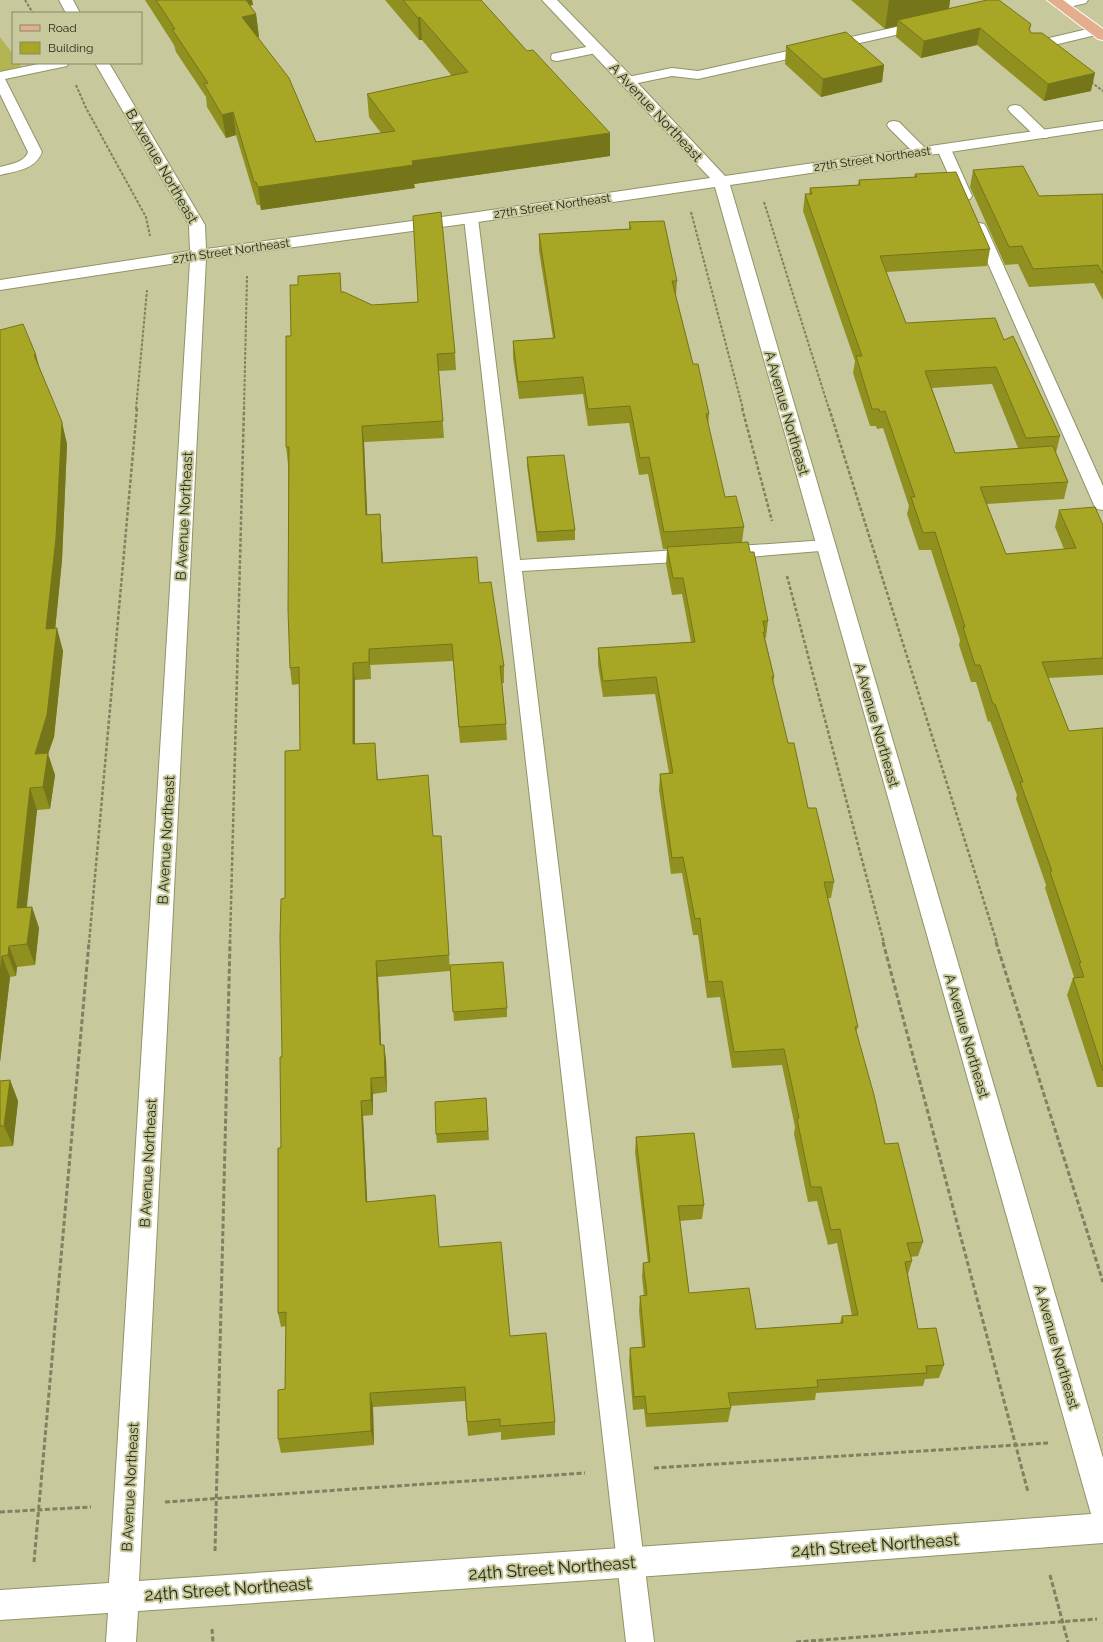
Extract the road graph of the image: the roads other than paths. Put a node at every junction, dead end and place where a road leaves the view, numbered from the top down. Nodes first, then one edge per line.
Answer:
1 (66, 0) edge
2 (549, 0) edge
3 (1082, 0) edge
4 (1057, 2) edge
5 (72, 12) edge
6 (936, 23) edge
7 (1100, 34) edge
8 (1033, 46) edge
9 (596, 48) junction
10 (557, 57) dead end
11 (57, 64) edge
12 (103, 64) edge
13 (0, 76) edge
14 (0, 81) edge
15 (628, 81) junction
16 (1015, 109) dead end
17 (1103, 125) edge
18 (894, 126) dead end
19 (1042, 135) junction
20 (944, 149) junction
21 (921, 152) junction
22 (0, 170) edge
23 (720, 181) junction
24 (471, 218) junction
25 (198, 255) junction
26 (0, 285) edge
27 (1103, 505) edge
28 (826, 546) junction
29 (512, 566) junction
30 (1103, 1508) edge
31 (1103, 1528) edge
32 (630, 1562) junction
33 (124, 1596) junction
34 (0, 1605) edge
35 (121, 1642) edge
36 (640, 1642) edge

1 - 5 street
2 - 9 street, A Avenue Northeast
3 - 4 lane
4 - 7 main road
6 - 15 lane
7 - 8 lane
9 - 10 lane
9 - 15 street, A Avenue Northeast
11 - 13 lane
12 - 25 street, B Avenue Northeast
14 - 22 lane
15 - 23 street, A Avenue Northeast
16 - 19 lane
17 - 19 street, 27th Street Northeast
18 - 21 lane
19 - 20 street, 27th Street Northeast
20 - 21 street, 27th Street Northeast
20 - 27 lane
21 - 23 street, 27th Street Northeast
23 - 24 street, 27th Street Northeast
23 - 28 street, A Avenue Northeast
24 - 25 street, 27th Street Northeast
24 - 29 lane
25 - 26 street, 27th Street Northeast
25 - 33 street, B Avenue Northeast
28 - 29 lane
28 - 30 street, A Avenue Northeast
29 - 32 lane
31 - 32 street, 24th Street Northeast
32 - 33 street, 24th Street Northeast
32 - 36 lane
33 - 34 street, 24th Street Northeast
33 - 35 street, B Avenue Northeast

